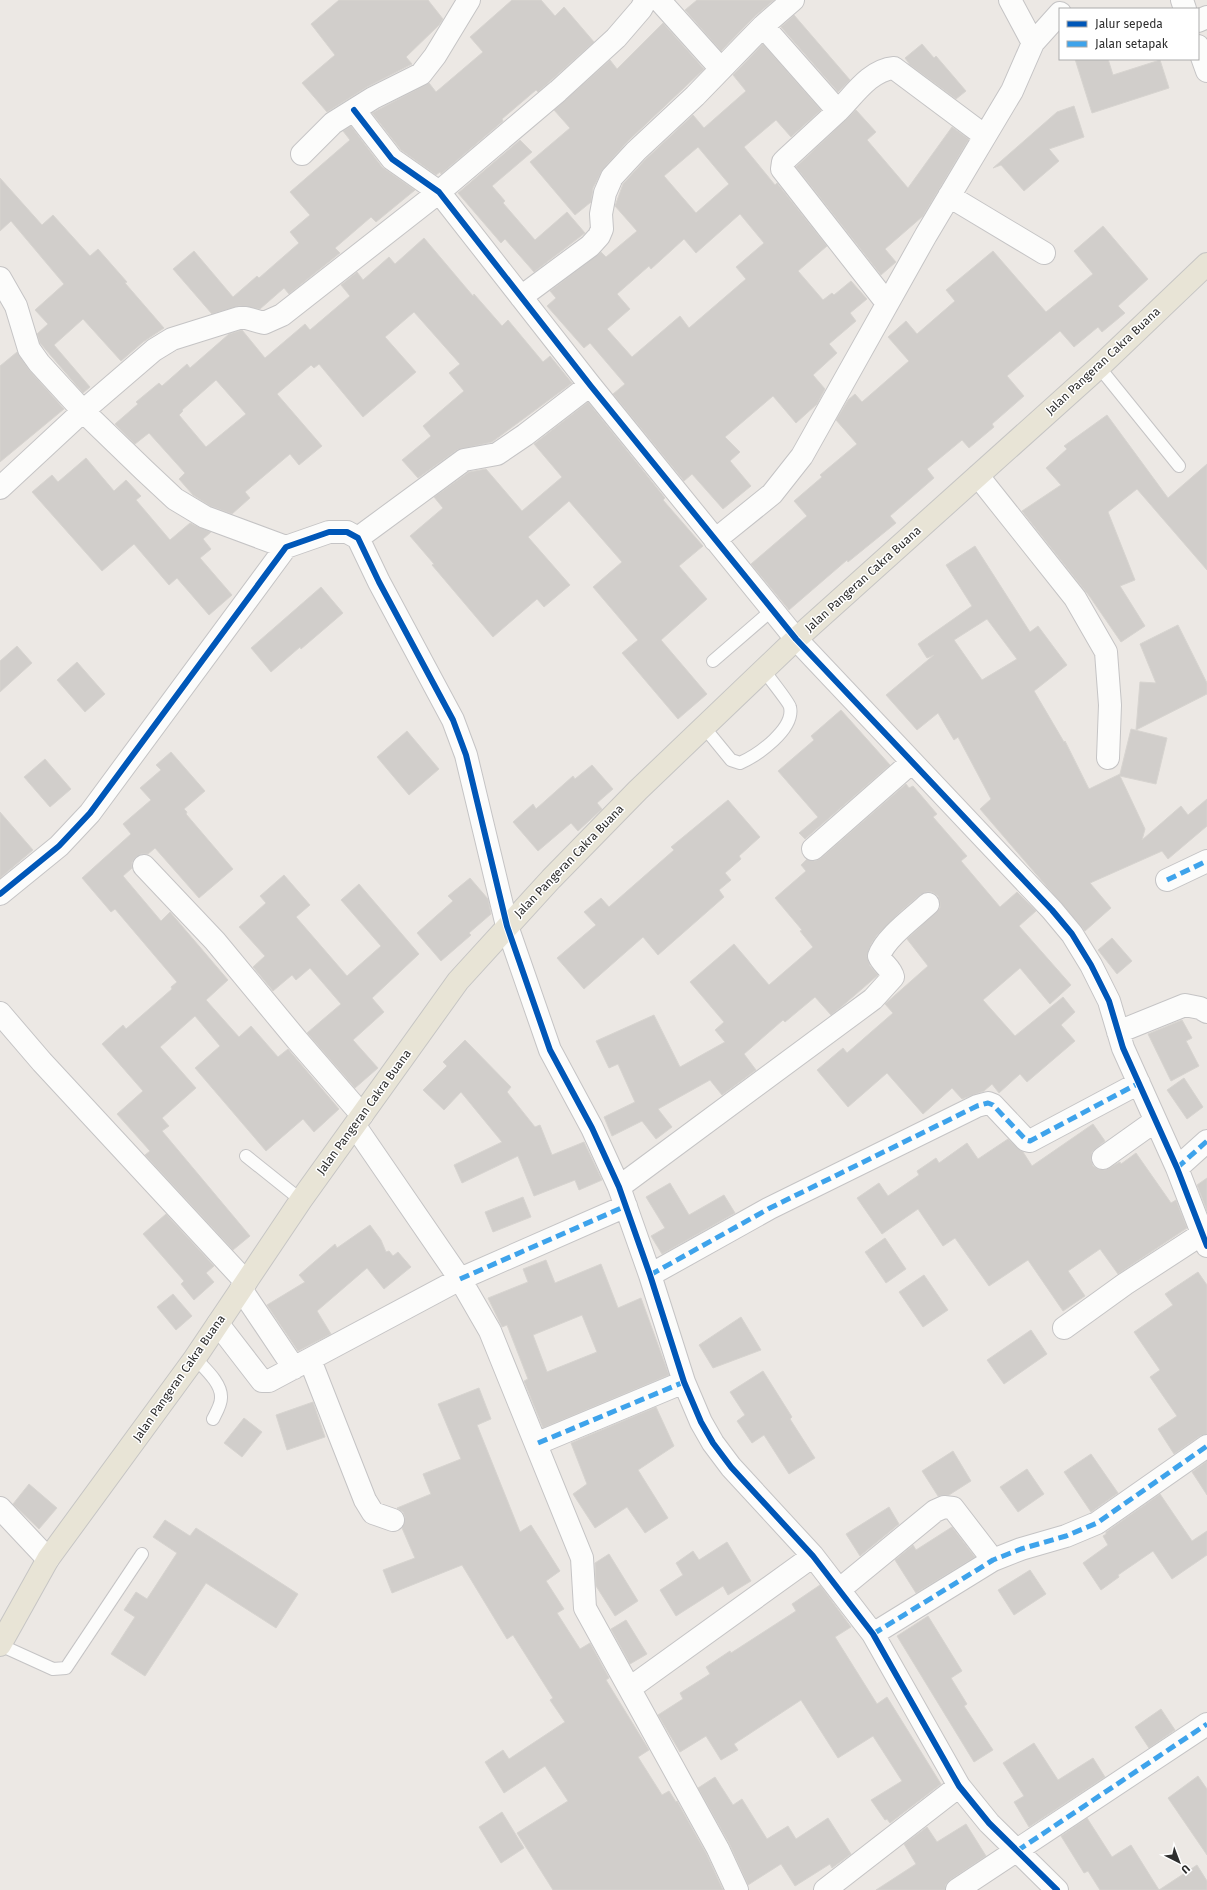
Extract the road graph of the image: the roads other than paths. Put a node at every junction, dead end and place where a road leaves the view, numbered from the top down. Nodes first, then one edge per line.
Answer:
1 (469, 0) edge
2 (793, 0) edge
3 (1010, 0) edge
4 (1072, 0) edge
5 (644, 2) edge
6 (1065, 8) edge
7 (1059, 15) edge
8 (763, 26) junction
9 (1034, 43) junction
10 (1199, 49) edge
11 (722, 69) junction
12 (1207, 71) edge
13 (354, 110) junction
14 (838, 112) junction
15 (985, 136) junction
16 (302, 154) dead end
17 (439, 192) junction
18 (949, 196) junction
19 (1044, 253) dead end
20 (1207, 264) edge
21 (0, 278) edge
22 (521, 297) junction
23 (887, 303) junction
24 (8, 312) edge
25 (1098, 367) junction
26 (590, 385) junction
27 (83, 411) junction
28 (1179, 466) dead end
29 (978, 476) junction
30 (0, 488) edge
31 (358, 538) junction
32 (715, 540) junction
33 (286, 547) junction
34 (772, 610) junction
35 (796, 639) junction
36 (713, 662) dead end
37 (764, 670) junction
38 (704, 727) junction
39 (1108, 758) dead end
40 (912, 762) junction
41 (813, 849) dead end
42 (1207, 862) edge
43 (144, 866) dead end
44 (1167, 880) dead end
45 (0, 894) edge
46 (928, 904) dead end
47 (507, 926) junction
48 (1207, 1012) edge
49 (0, 1013) edge
50 (1118, 1032) junction
51 (1139, 1083) junction
52 (358, 1121) junction
53 (1155, 1121) junction
54 (1207, 1141) edge
55 (246, 1156) dead end
56 (1103, 1158) dead end
57 (1176, 1168) junction
58 (622, 1196) junction
59 (300, 1200) junction
60 (1204, 1240) edge
61 (650, 1275) junction
62 (460, 1279) junction
63 (243, 1286) junction
64 (218, 1324) junction
65 (1064, 1328) dead end
66 (195, 1358) junction
67 (302, 1364) junction
68 (684, 1382) junction
69 (213, 1419) dead end
70 (538, 1444) junction
71 (1207, 1446) edge
72 (0, 1508) edge
73 (393, 1520) dead end
74 (142, 1554) dead end
75 (813, 1556) junction
76 (48, 1560) junction
77 (993, 1560) junction
78 (840, 1589) junction
79 (873, 1634) junction
80 (0, 1645) edge
81 (630, 1688) junction
82 (1207, 1724) edge
83 (959, 1786) junction
84 (1018, 1851) junction
85 (737, 1890) edge
86 (825, 1890) edge
87 (957, 1890) edge
88 (1057, 1890) edge

1 - 13 street
2 - 8 street
3 - 9 street
4 - 6 street
5 - 11 street
5 - 17 street
7 - 9 street
8 - 11 street
8 - 14 street
9 - 15 street
10 - 12 street
11 - 22 street
13 - 16 street
13 - 17 street
14 - 15 street
14 - 23 street
15 - 18 street
17 - 22 street
17 - 27 street
18 - 19 street
18 - 23 street
20 - 25 main road, Jalan Pangeran Cakra Buana
21 - 24 street
22 - 26 street
23 - 32 street
24 - 27 street
25 - 28 lane
25 - 29 main road, Jalan Pangeran Cakra Buana
26 - 31 street
26 - 32 street
27 - 30 street
27 - 33 street
29 - 35 main road, Jalan Pangeran Cakra Buana
29 - 39 street
31 - 33 street
31 - 47 street
32 - 34 street
33 - 45 street
34 - 35 street
34 - 36 lane
35 - 37 main road, Jalan Pangeran Cakra Buana
35 - 40 street
37 - 38 main road, Jalan Pangeran Cakra Buana
37 - 38 lane
38 - 47 main road, Jalan Pangeran Cakra Buana
40 - 41 street
40 - 50 street
42 - 44 street
43 - 52 street
46 - 58 street
47 - 52 main road, Jalan Pangeran Cakra Buana
47 - 58 street
48 - 50 street
49 - 63 street
50 - 51 street
51 - 53 street
51 - 61 street
52 - 59 main road, Jalan Pangeran Cakra Buana
52 - 62 street
53 - 56 street
53 - 57 street
54 - 57 street
55 - 59 lane
57 - 60 street
58 - 61 street
58 - 62 street
59 - 63 main road, Jalan Pangeran Cakra Buana
60 - 65 street
61 - 68 street
62 - 67 street
62 - 70 street
63 - 64 main road, Jalan Pangeran Cakra Buana
63 - 67 street
64 - 66 main road, Jalan Pangeran Cakra Buana
64 - 67 street
66 - 69 lane
66 - 76 main road, Jalan Pangeran Cakra Buana
67 - 73 street
68 - 70 street
68 - 75 street
70 - 81 street
71 - 77 street
72 - 76 street
74 - 80 lane
75 - 78 street
75 - 81 street
76 - 80 main road, Jalan Pangeran Cakra Buana
77 - 78 street
77 - 79 street
78 - 79 street
79 - 83 street
81 - 85 street
82 - 84 street
83 - 84 street
83 - 86 street
84 - 87 street
84 - 88 street

